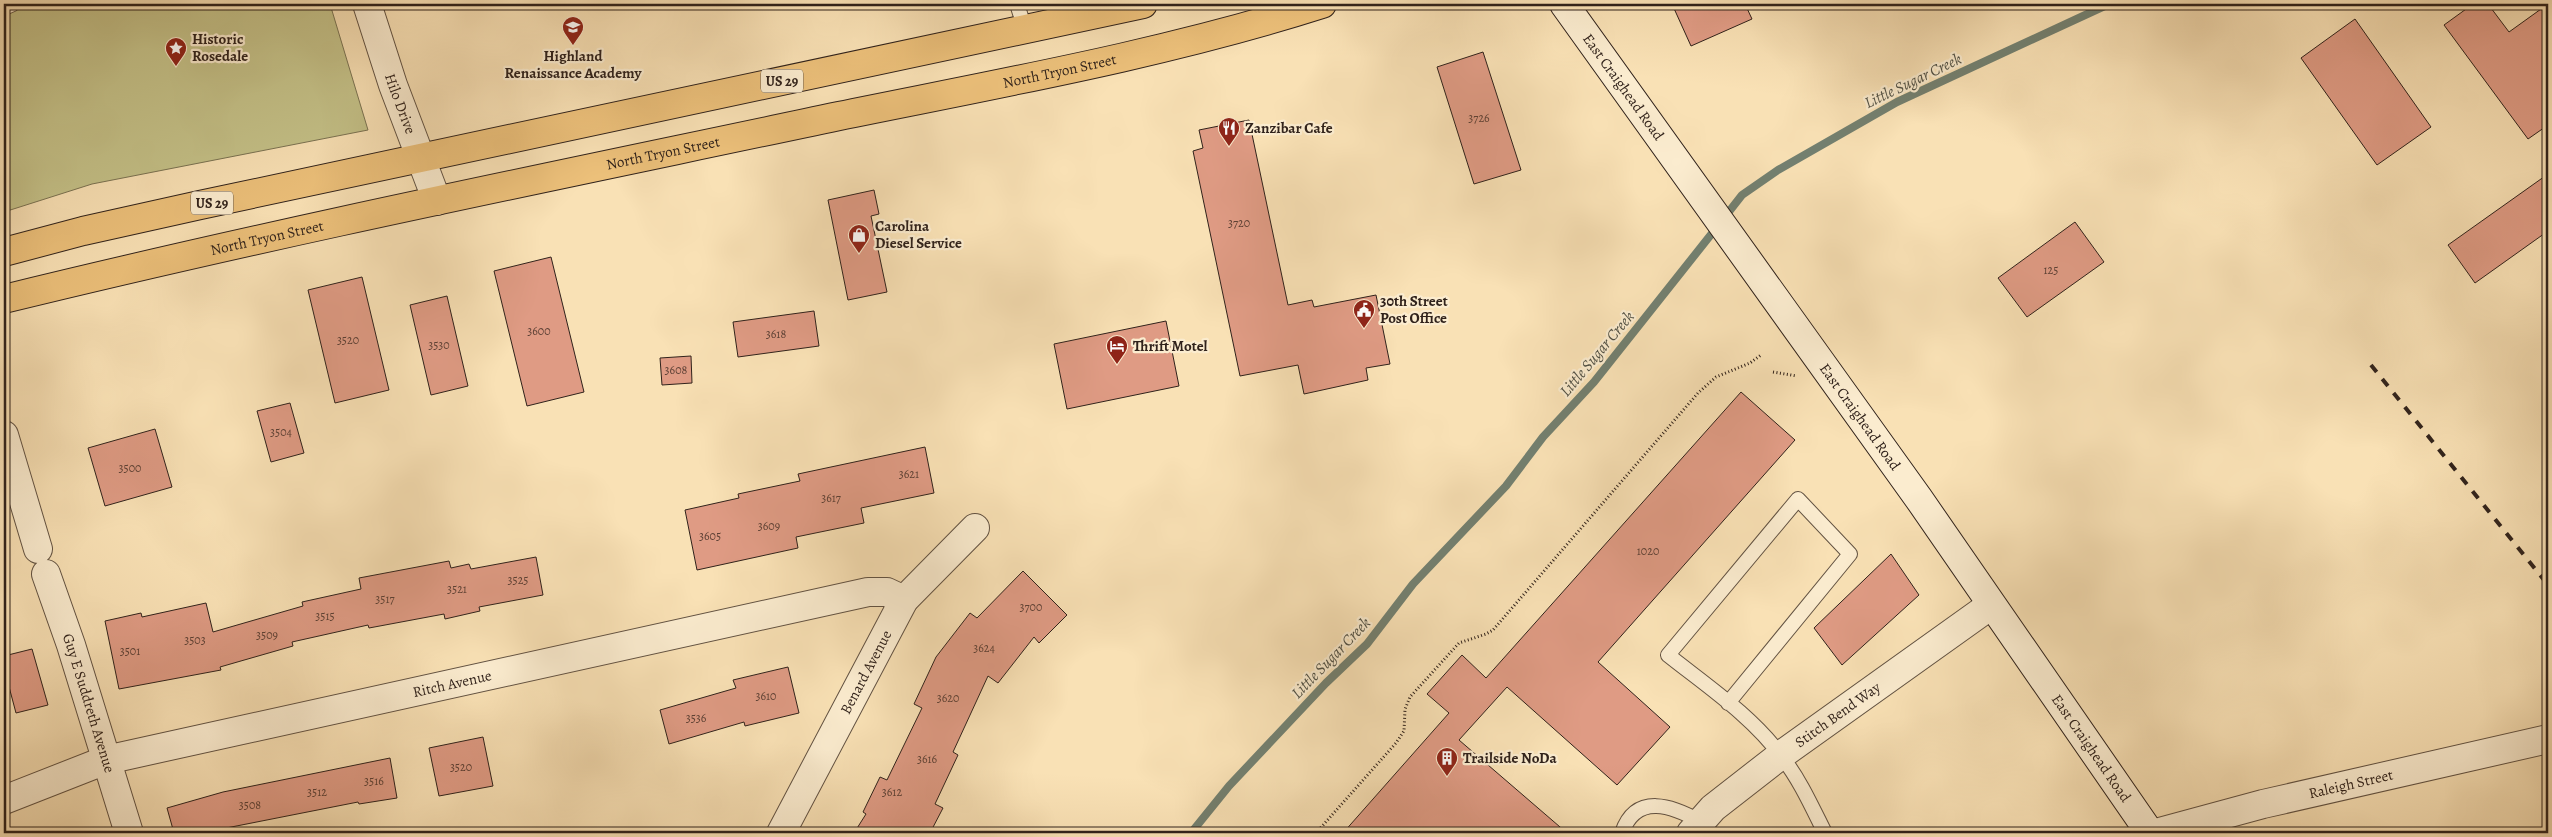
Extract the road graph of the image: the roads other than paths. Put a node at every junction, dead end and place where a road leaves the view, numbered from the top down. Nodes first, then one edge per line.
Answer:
1 (13, 4) edge
2 (367, 4) edge
3 (1143, 4) edge
4 (1322, 4) edge
5 (1564, 4) edge
6 (4, 8) edge
7 (1021, 16) edge
8 (421, 158) junction
9 (437, 201) junction
10 (4, 252) edge
11 (4, 299) edge
12 (4, 435) edge
13 (975, 528) dead end
14 (904, 600) junction
15 (1991, 605) junction
16 (1728, 703) junction
17 (2548, 739) edge
18 (1781, 755) junction
19 (106, 760) junction
20 (4, 800) edge
21 (1696, 828) edge
22 (129, 833) edge
23 (782, 833) edge
24 (1622, 833) edge
25 (1826, 833) edge
26 (2150, 833) edge
27 (2156, 833) edge

1 - 6 lane
2 - 8 street, Hilo Drive
3 - 7 main road, US 29
4 - 9 main road, North Tryon Street
5 - 15 street, East Craighead Road
7 - 8 main road, US 29
8 - 9 street, Hilo Drive
8 - 10 main road, US 29
9 - 11 main road, North Tryon Street
12 - 19 street, Guy E Suddreth Avenue
13 - 14 street, Benard Avenue
14 - 19 street, Ritch Avenue
14 - 23 street, Benard Avenue
15 - 18 street, Stitch Bend Way
15 - 26 street, East Craighead Road
16 - 16 lane
16 - 18 lane
17 - 27 street, Raleigh Street
18 - 21 street, Stitch Bend Way
18 - 25 lane
19 - 20 street, Ritch Avenue
19 - 22 street, Guy E Suddreth Avenue
21 - 24 lane

